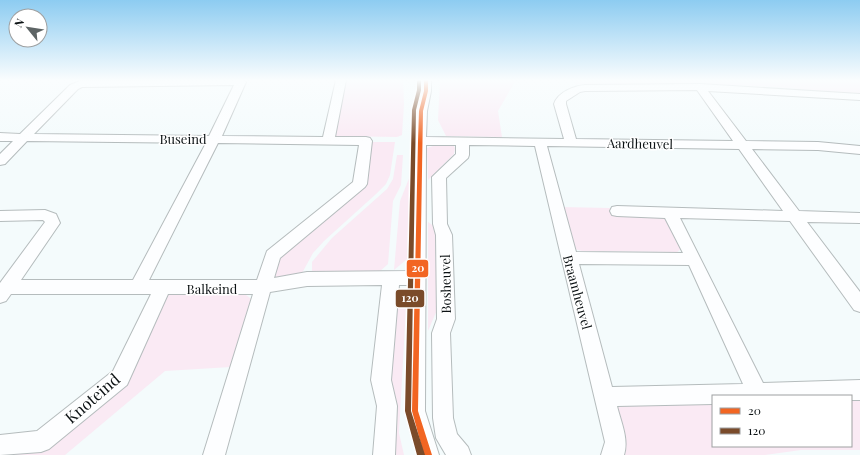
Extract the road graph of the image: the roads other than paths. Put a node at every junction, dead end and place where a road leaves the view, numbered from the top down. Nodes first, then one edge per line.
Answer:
1 (60, 101) edge
2 (232, 101) edge
3 (336, 101) edge
4 (419, 101) edge
5 (423, 101) edge
6 (561, 101) edge
7 (710, 101) edge
8 (421, 111) junction
9 (0, 137) edge
10 (24, 137) junction
11 (214, 139) junction
12 (328, 140) junction
13 (420, 141) junction
14 (462, 142) junction
15 (540, 142) junction
16 (571, 143) junction
17 (742, 144) junction
18 (860, 150) edge
19 (0, 161) edge
20 (616, 211) dead end
21 (670, 212) junction
22 (794, 215) junction
23 (0, 216) edge
24 (860, 218) edge
25 (570, 258) junction
26 (694, 259) junction
27 (390, 278) junction
28 (417, 278) junction
29 (262, 287) junction
30 (138, 288) junction
31 (162, 288) junction
32 (3, 292) edge
33 (860, 305) edge
34 (860, 390) edge
35 (757, 392) junction
36 (606, 397) junction
37 (0, 446) edge
38 (614, 448) edge
39 (214, 455) edge
40 (384, 455) edge
41 (428, 455) edge
42 (460, 455) edge

1 - 10 street
2 - 11 street
3 - 12 street
4 - 8 street
5 - 8 street
6 - 16 street
7 - 17 street
8 - 13 street
9 - 10 street, Buseind
10 - 11 street, Buseind
10 - 19 street
11 - 12 street, Buseind
11 - 30 street
12 - 29 street, Buseind
13 - 14 street, Aardheuvel
13 - 28 street
14 - 15 street, Aardheuvel
14 - 42 street, Bosheuvel
15 - 16 street, Aardheuvel
15 - 25 street, Braamheuvel
16 - 17 street, Aardheuvel
17 - 18 street, Aardheuvel
17 - 22 street
20 - 21 street
21 - 22 street
21 - 26 street
22 - 24 street
22 - 33 street
23 - 32 street
25 - 26 street
25 - 36 street, Braamheuvel
26 - 35 street
27 - 28 street, Balkeind
27 - 29 street, Balkeind
27 - 40 street
28 - 41 street
29 - 31 street, Balkeind
29 - 39 street
30 - 31 street, Balkeind
30 - 32 street, Balkeind
31 - 37 street, Knoteind
34 - 35 street
35 - 36 street
36 - 38 street, Braamheuvel

